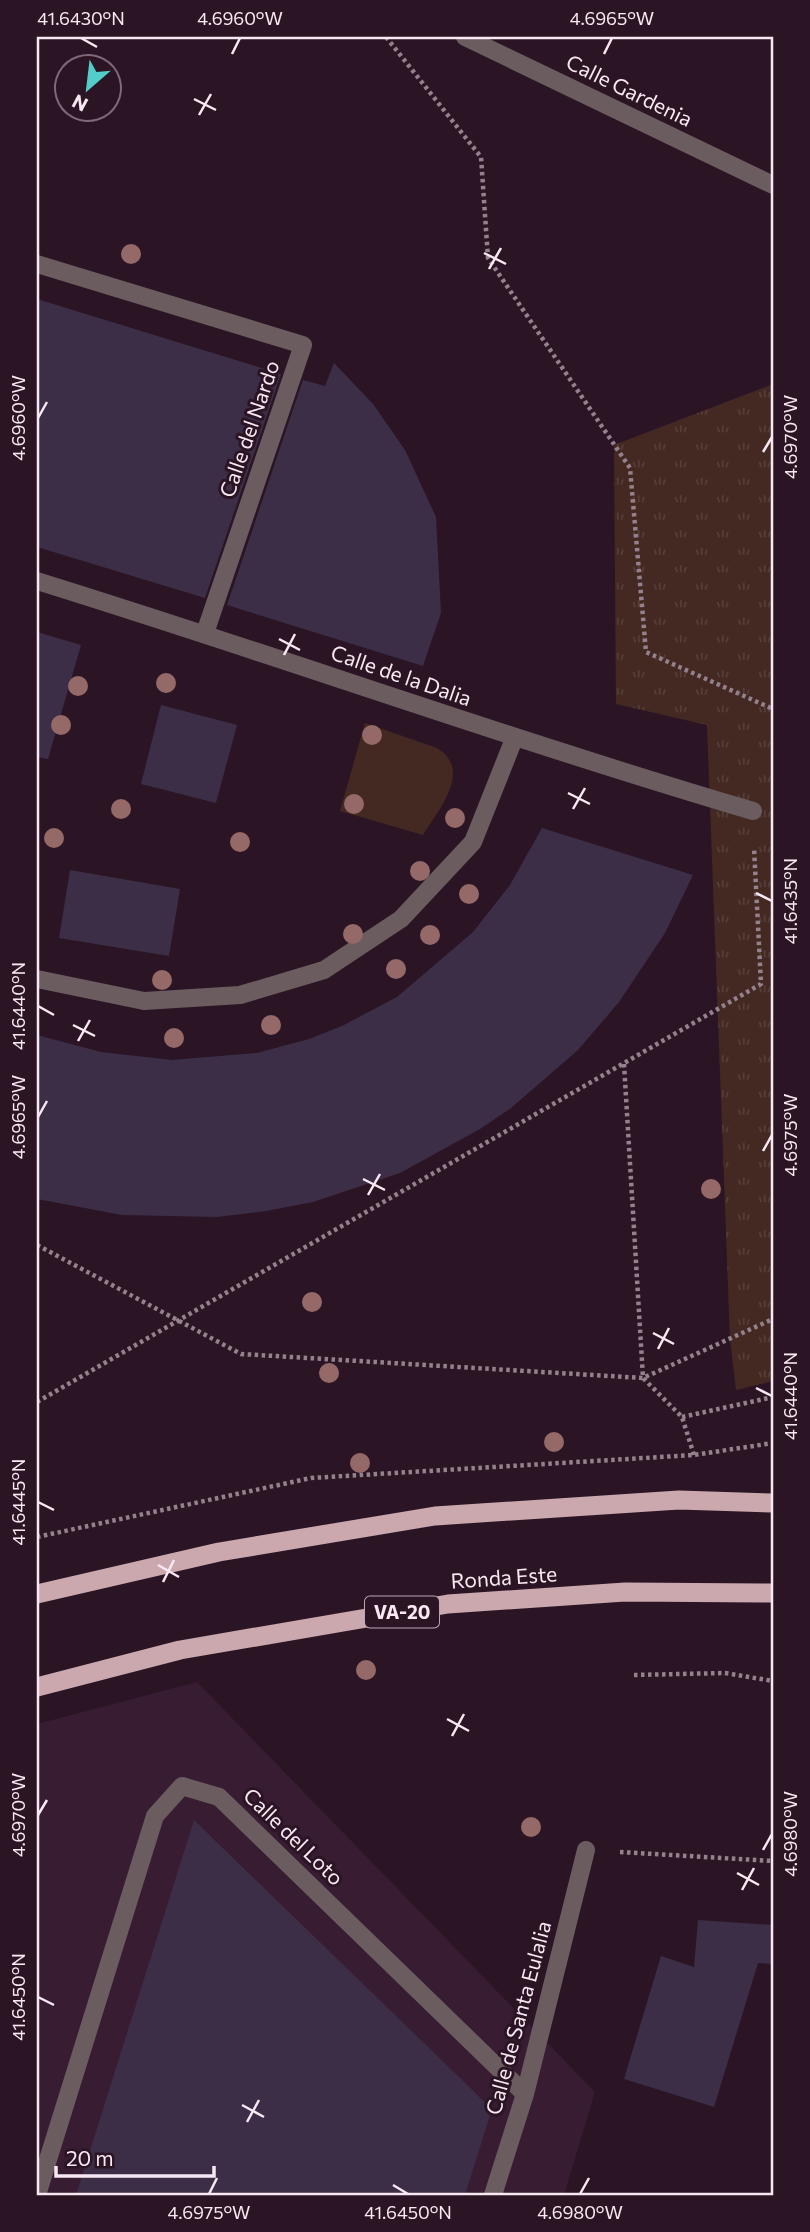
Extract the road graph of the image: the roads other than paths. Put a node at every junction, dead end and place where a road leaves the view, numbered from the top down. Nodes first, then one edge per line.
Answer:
1 (465, 37) edge
2 (773, 186) edge
3 (37, 264) edge
4 (37, 581) edge
5 (205, 633) junction
6 (513, 739) junction
7 (752, 810) road end
8 (37, 979) edge
9 (773, 1503) edge
10 (773, 1593) edge
11 (37, 1594) edge
12 (37, 1687) edge
13 (586, 1850) road end
14 (525, 2094) junction
15 (37, 2195) edge
16 (493, 2195) edge

1 - 2 street, Calle Gardenia
3 - 5 street, Calle del Nardo
4 - 5 street, Calle de la Dalia
5 - 6 street, Calle de la Dalia
6 - 7 street, Calle de la Dalia
6 - 8 street
9 - 11 highway
10 - 12 highway, Ronda Este / VA-20
13 - 14 street, Calle de Santa Eulalia
14 - 15 street, Calle del Loto
14 - 16 street, Calle de Santa Eulalia

